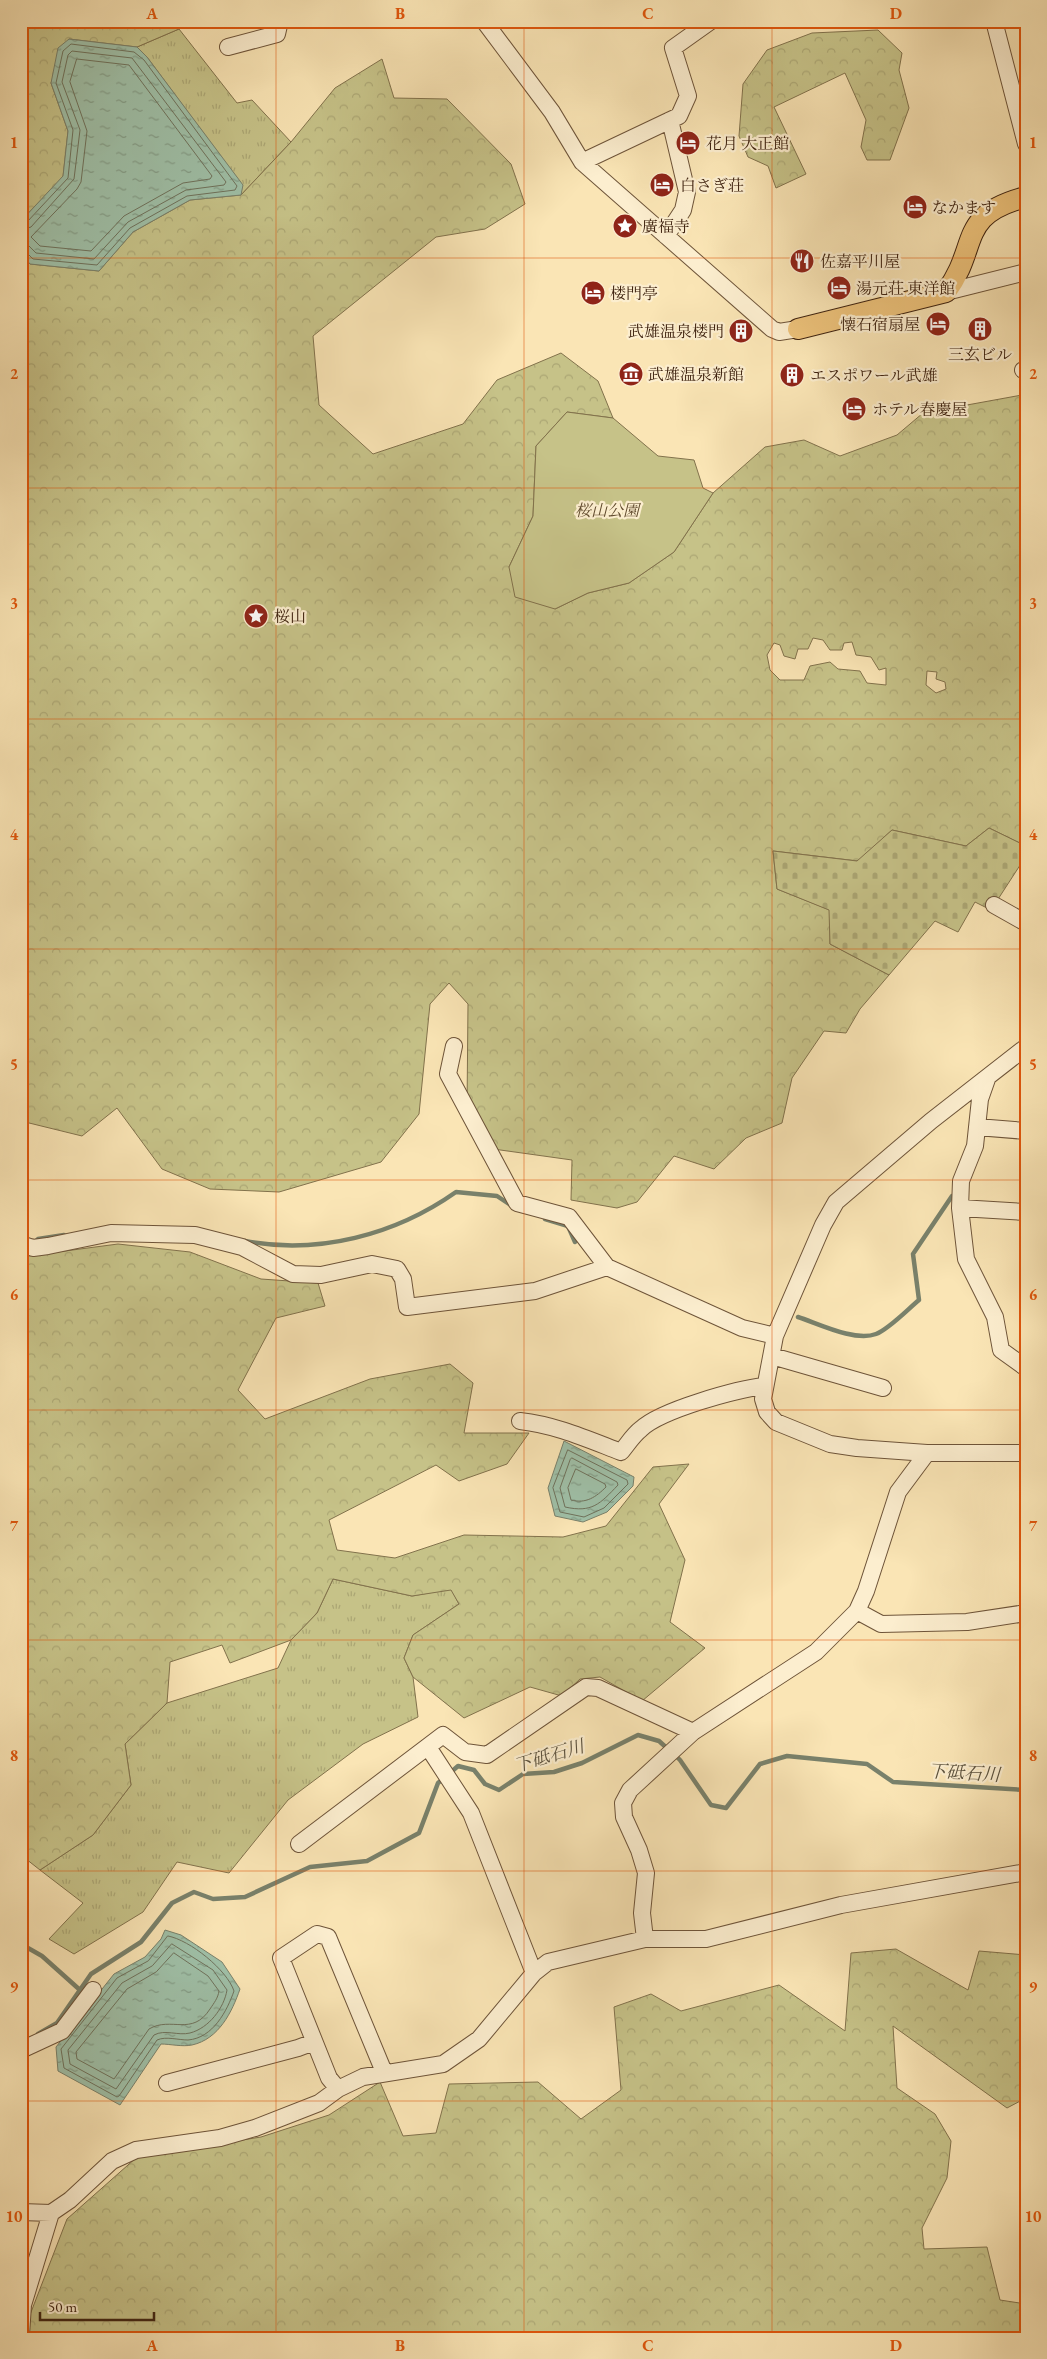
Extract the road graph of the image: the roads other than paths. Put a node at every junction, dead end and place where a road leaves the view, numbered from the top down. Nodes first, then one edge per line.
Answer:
1 (280, 21) edge
2 (711, 21) edge
3 (994, 21) edge
4 (488, 23) edge
5 (228, 47) dead end
6 (670, 120) junction
7 (1026, 144) edge
8 (582, 162) junction
9 (1026, 197) edge
10 (666, 236) junction
11 (1026, 272) edge
12 (946, 292) junction
13 (798, 329) joint
14 (994, 905) dead end
15 (1026, 923) edge
16 (454, 1046) dead end
17 (1026, 1047) edge
18 (987, 1079) junction
19 (977, 1127) junction
20 (1026, 1131) edge
21 (960, 1208) junction
22 (1026, 1212) edge
23 (27, 1246) edge
24 (607, 1267) junction
25 (775, 1336) junction
26 (772, 1356) junction
27 (1026, 1368) edge
28 (765, 1386) junction
29 (883, 1388) dead end
30 (520, 1421) dead end
31 (927, 1453) junction
32 (1026, 1453) edge
33 (857, 1611) junction
34 (1026, 1613) edge
35 (693, 1732) junction
36 (428, 1747) junction
37 (299, 1844) dead end
38 (1026, 1872) edge
39 (645, 1939) junction
40 (534, 1973) junction
41 (93, 1990) dead end
42 (314, 2042) junction
43 (21, 2050) edge
44 (384, 2072) junction
45 (167, 2083) dead end
46 (338, 2088) junction
47 (21, 2212) edge
48 (51, 2213) junction
49 (21, 2334) edge

1 - 5 street
2 - 6 street
3 - 7 street
4 - 8 street
6 - 8 street
6 - 10 street
8 - 10 street
9 - 12 main road
10 - 13 street
11 - 12 street
12 - 13 main road
14 - 15 street
16 - 24 street
17 - 18 street
18 - 19 street
18 - 25 street
19 - 20 street
19 - 21 street
21 - 22 street
21 - 27 street
23 - 24 street
24 - 25 street
25 - 26 street
26 - 28 street
26 - 29 street
28 - 30 street
28 - 31 street
31 - 32 street
31 - 33 street
33 - 34 street
33 - 35 street
35 - 36 street
35 - 39 street
36 - 37 street
36 - 40 street
38 - 39 street
39 - 40 street
40 - 44 street
41 - 43 street
42 - 44 street
42 - 45 street
42 - 46 street
44 - 46 street
46 - 48 street
47 - 48 street
48 - 49 street

